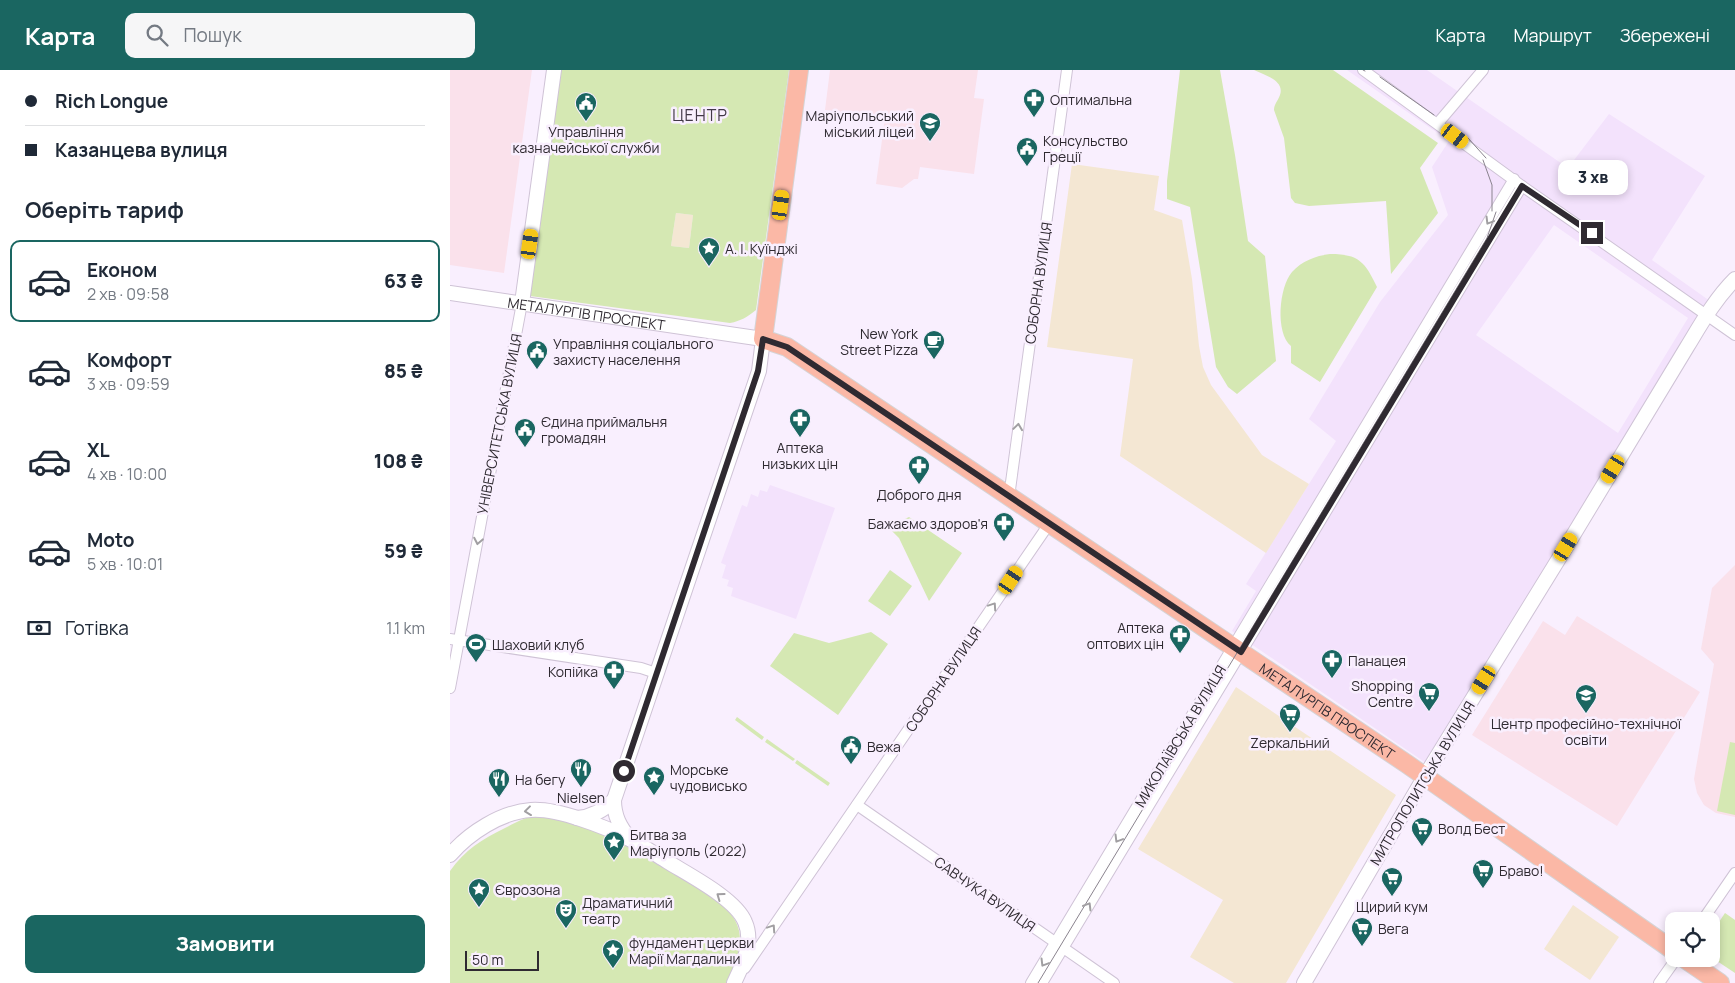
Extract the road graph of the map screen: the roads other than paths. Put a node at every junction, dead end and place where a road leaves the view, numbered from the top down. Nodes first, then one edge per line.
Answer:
1 (554, 70) edge
2 (799, 70) edge
3 (1067, 70) edge
4 (1483, 70) edge
5 (1370, 72) edge
6 (1438, 123) junction
7 (1518, 183) junction
8 (1735, 280) edge
9 (450, 293) edge
10 (522, 303) junction
11 (1706, 316) junction
12 (1735, 335) edge
13 (763, 339) junction
14 (1009, 497) junction
15 (1050, 524) junction
16 (455, 639) edge
17 (1237, 650) junction
18 (656, 673) junction
19 (450, 688) edge
20 (1425, 776) junction
21 (614, 800) junction
22 (857, 805) junction
23 (576, 818) junction
24 (630, 839) junction
25 (450, 855) edge
26 (1735, 872) edge
27 (1708, 912) edge
28 (1059, 945) junction
29 (1665, 945) edge
30 (1670, 967) edge
31 (1697, 967) edge
32 (734, 983) edge
33 (1032, 983) edge
34 (1042, 983) edge
35 (1114, 983) edge
36 (1304, 983) edge
37 (1659, 983) edge
38 (1720, 983) edge

1 - 10 main road, УНІВЕРСИТЕТСЬКА ВУЛИЦЯ
2 - 13 highway
14 -> 3 street, СОБОРНА ВУЛИЦЯ
4 - 6 street
5 - 6 street
6 - 7 street
7 - 11 street
7 - 17 street, МИКОЛАЇВСЬКА ВУЛИЦЯ
8 - 11 main road, МИТРОПОЛИТСЬКА ВУЛИЦЯ
9 - 10 main road, МЕТАЛУРГІВ ПРОСПЕКТ
10 - 13 main road, МЕТАЛУРГІВ ПРОСПЕКТ
10 -> 16 street, УНІВЕРСИТЕТСЬКА ВУЛИЦЯ
11 - 12 street
11 - 20 main road, МИТРОПОЛИТСЬКА ВУЛИЦЯ
13 - 14 highway, МЕТАЛУРГІВ ПРОСПЕКТ
13 - 18 main road
14 - 15 highway, МЕТАЛУРГІВ ПРОСПЕКТ
15 - 17 highway, МЕТАЛУРГІВ ПРОСПЕКТ
22 -> 15 street, СОБОРНА ВУЛИЦЯ
16 - 18 street
16 - 19 street, УНІВЕРСИТЕТСЬКА ВУЛИЦЯ
17 - 20 highway, МЕТАЛУРГІВ ПРОСПЕКТ
17 - 28 street, МИКОЛАЇВСЬКА ВУЛИЦЯ
18 - 21 main road
20 - 29 highway, МЕТАЛУРГІВ ПРОСПЕКТ
20 - 36 main road, МИТРОПОЛИТСЬКА ВУЛИЦЯ
21 - 23 main road
21 - 24 main road
22 - 28 street, САВЧУКА ВУЛИЦЯ
32 -> 22 street, СОБОРНА ВУЛИЦЯ
23 - 24 main road
23 -> 25 main road
32 -> 24 main road
26 - 27 street
28 -> 33 street, МИКОЛАЇВСЬКА ВУЛИЦЯ
28 - 34 street, МИКОЛАЇВСЬКА ВУЛИЦЯ
28 - 35 street, САВЧУКА ВУЛИЦЯ
30 - 37 street
31 - 38 highway

